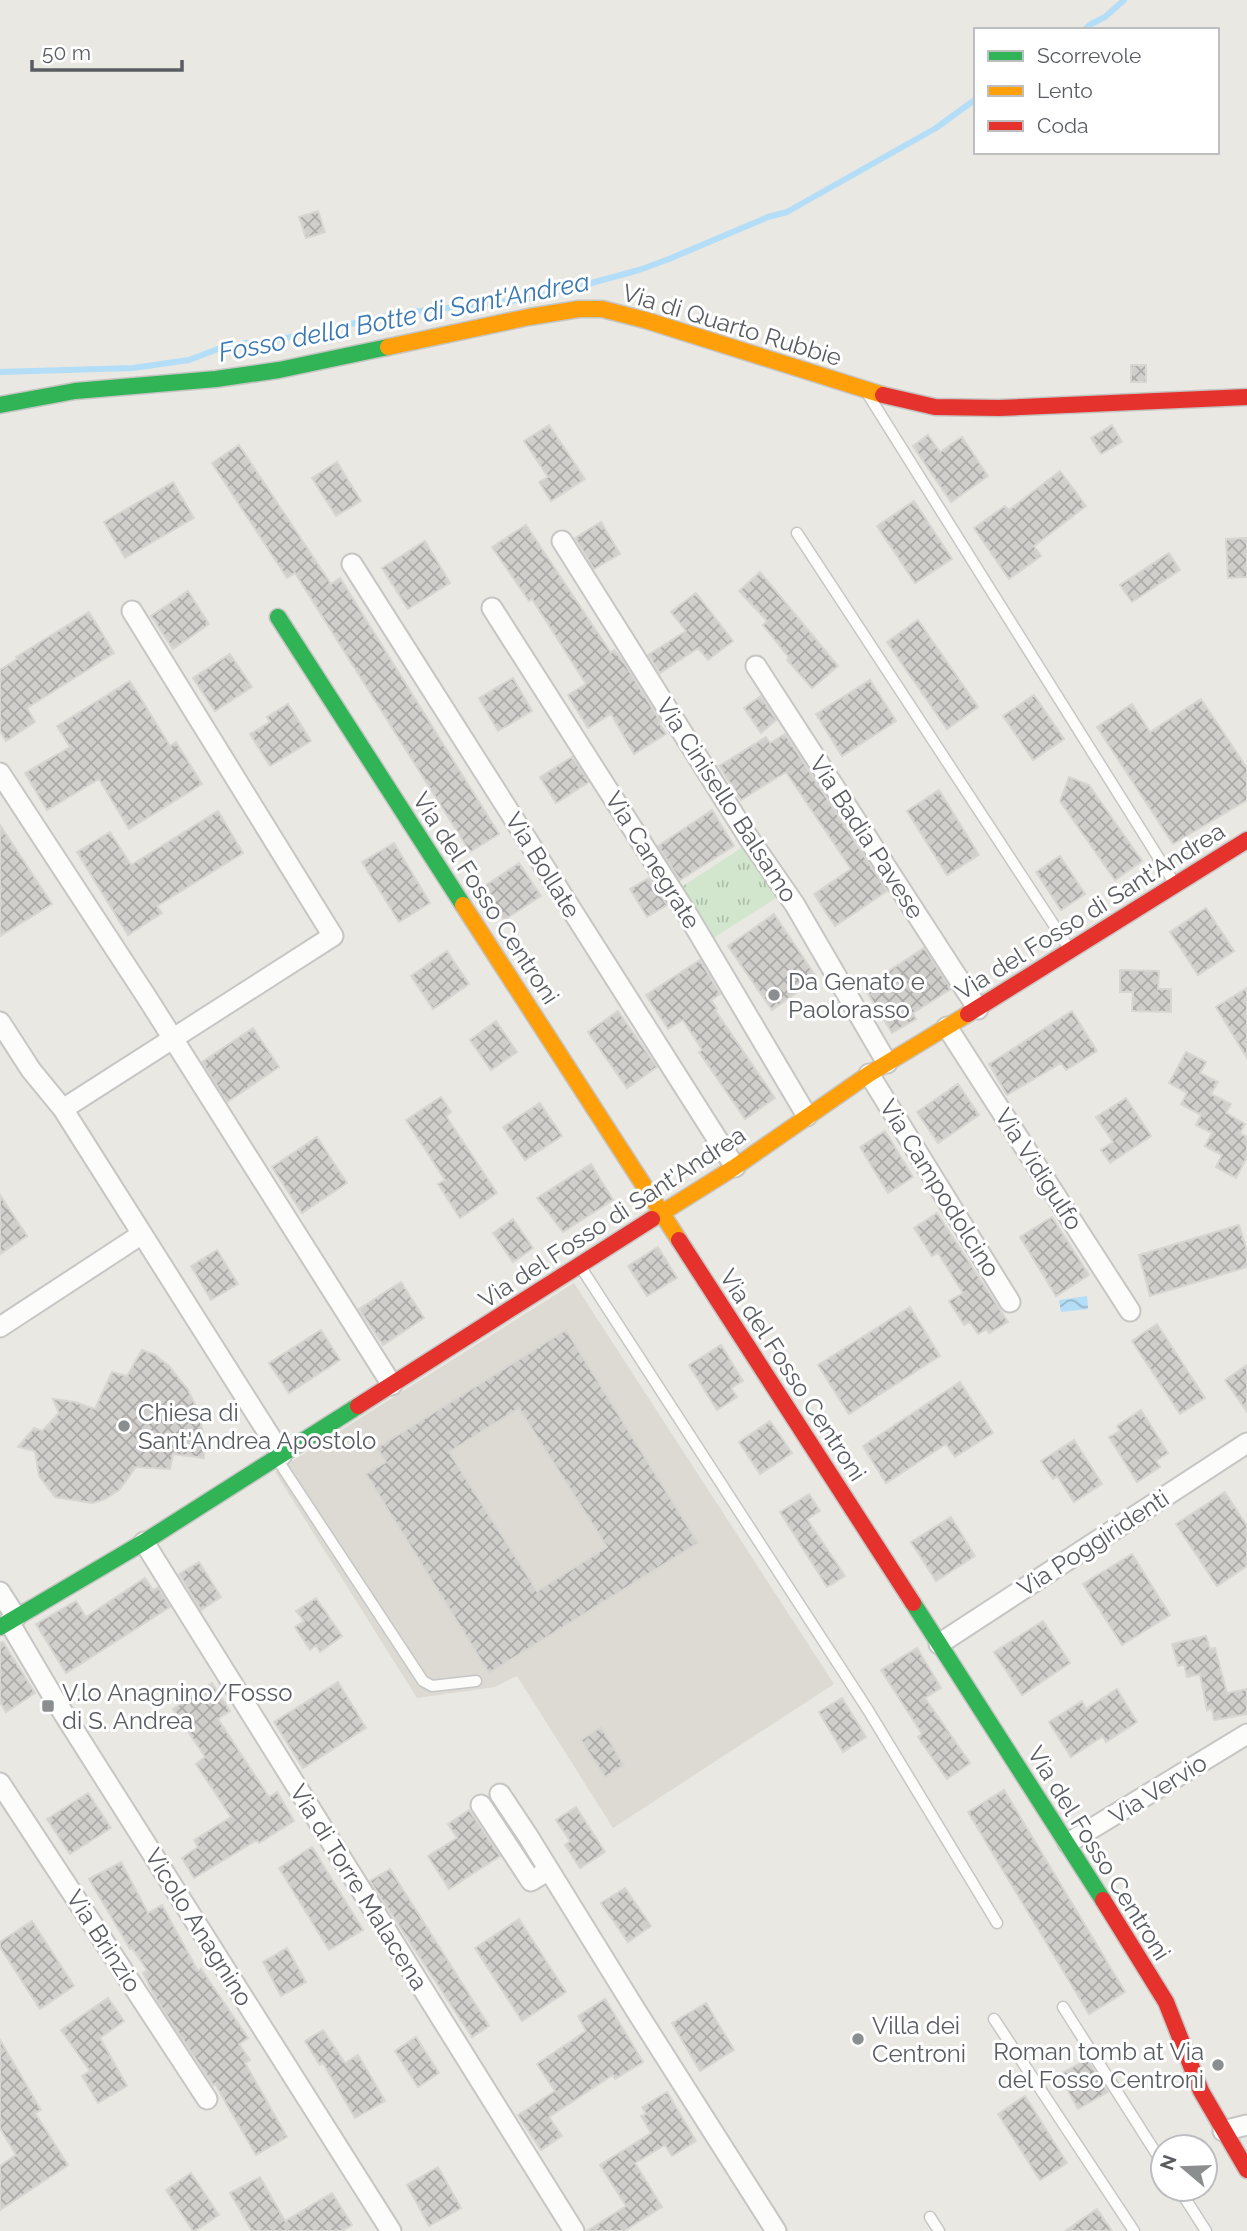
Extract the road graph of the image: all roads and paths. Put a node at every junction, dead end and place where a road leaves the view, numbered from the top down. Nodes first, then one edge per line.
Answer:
1 (866, 389) junction
2 (1247, 397) edge
3 (0, 405) edge
4 (797, 533) dead end
5 (562, 541) dead end
6 (352, 564) dead end
7 (492, 608) dead end
8 (132, 611) dead end
9 (278, 617) dead end
10 (756, 666) dead end
11 (0, 773) edge
12 (1247, 840) edge
13 (1176, 885) junction
14 (1071, 951) junction
15 (978, 1009) junction
16 (0, 1022) edge
17 (947, 1027) junction
18 (173, 1039) junction
19 (887, 1062) junction
20 (869, 1073) junction
21 (63, 1109) junction
22 (807, 1116) junction
23 (735, 1167) junction
24 (662, 1213) junction
25 (142, 1234) junction
26 (580, 1265) junction
27 (1010, 1302) dead end
28 (1130, 1311) dead end
29 (0, 1327) edge
30 (392, 1385) junction
31 (1247, 1443) edge
32 (279, 1457) junction
33 (144, 1542) junction
34 (0, 1592) edge
35 (8, 1622) edge
36 (939, 1644) junction
37 (476, 1681) dead end
38 (1247, 1734) edge
39 (0, 1783) edge
40 (500, 1794) dead end
41 (481, 1805) dead end
42 (1068, 1843) junction
43 (549, 1870) junction
44 (997, 1923) dead end
45 (1062, 2007) dead end
46 (995, 2019) dead end
47 (207, 2099) dead end
48 (1247, 2125) edge
49 (1223, 2131) junction
50 (1149, 2142) edge
51 (1247, 2170) edge
52 (1188, 2203) edge
53 (930, 2217) dead end
54 (391, 2231) edge
55 (574, 2231) edge
56 (776, 2231) edge
57 (939, 2231) edge
58 (1134, 2231) edge
59 (1206, 2231) edge

1 - 2 street, Via di Quarto Rubbie
1 - 3 street, Via di Quarto Rubbie
1 - 13 lane
4 - 14 lane
5 - 19 street, Via Cinisello Balsamo
6 - 23 street, Via Bollate
7 - 22 street, Via Canegrate
8 - 18 street
9 - 24 street, Via del Fosso Centroni
10 - 15 street, Via Badia Pavese
11 - 18 street
12 - 13 street, Via del Fosso di Sant'Andrea
13 - 14 street, Via del Fosso di Sant'Andrea
14 - 15 street, Via del Fosso di Sant'Andrea
15 - 17 street, Via del Fosso di Sant'Andrea
16 - 21 street
17 - 19 street, Via del Fosso di Sant'Andrea
17 - 28 street, Via Vidigulfo
18 - 21 street
18 - 30 street
19 - 20 street, Via del Fosso di Sant'Andrea
20 - 22 street, Via del Fosso di Sant'Andrea
20 - 27 street, Via Campodolcino
21 - 25 street
22 - 23 street, Via del Fosso di Sant'Andrea
23 - 24 street, Via del Fosso di Sant'Andrea
24 - 26 street, Via del Fosso di Sant'Andrea
24 - 36 street, Via del Fosso Centroni
25 - 29 street
25 - 32 street
26 - 30 street, Via del Fosso di Sant'Andrea
26 - 44 lane
30 - 32 street, Via del Fosso di Sant'Andrea
31 - 36 street, Via Poggiridenti
32 - 33 street, Via del Fosso di Sant'Andrea
32 - 37 lane
33 - 35 street, Via del Fosso di Sant'Andrea
33 - 55 street, Via di Torre Malacena
34 - 35 street, Vicolo Anagnino
35 - 54 street, Vicolo Anagnino
36 - 42 street, Via del Fosso Centroni
38 - 42 street, Via Vervio
39 - 47 street, Via Brinzio
40 - 43 street
41 - 43 street
42 - 49 street, Via del Fosso Centroni
43 - 56 street
45 - 50 lane
46 - 58 lane
48 - 49 street
49 - 51 street, Via del Fosso Centroni
52 - 59 lane
53 - 57 lane

